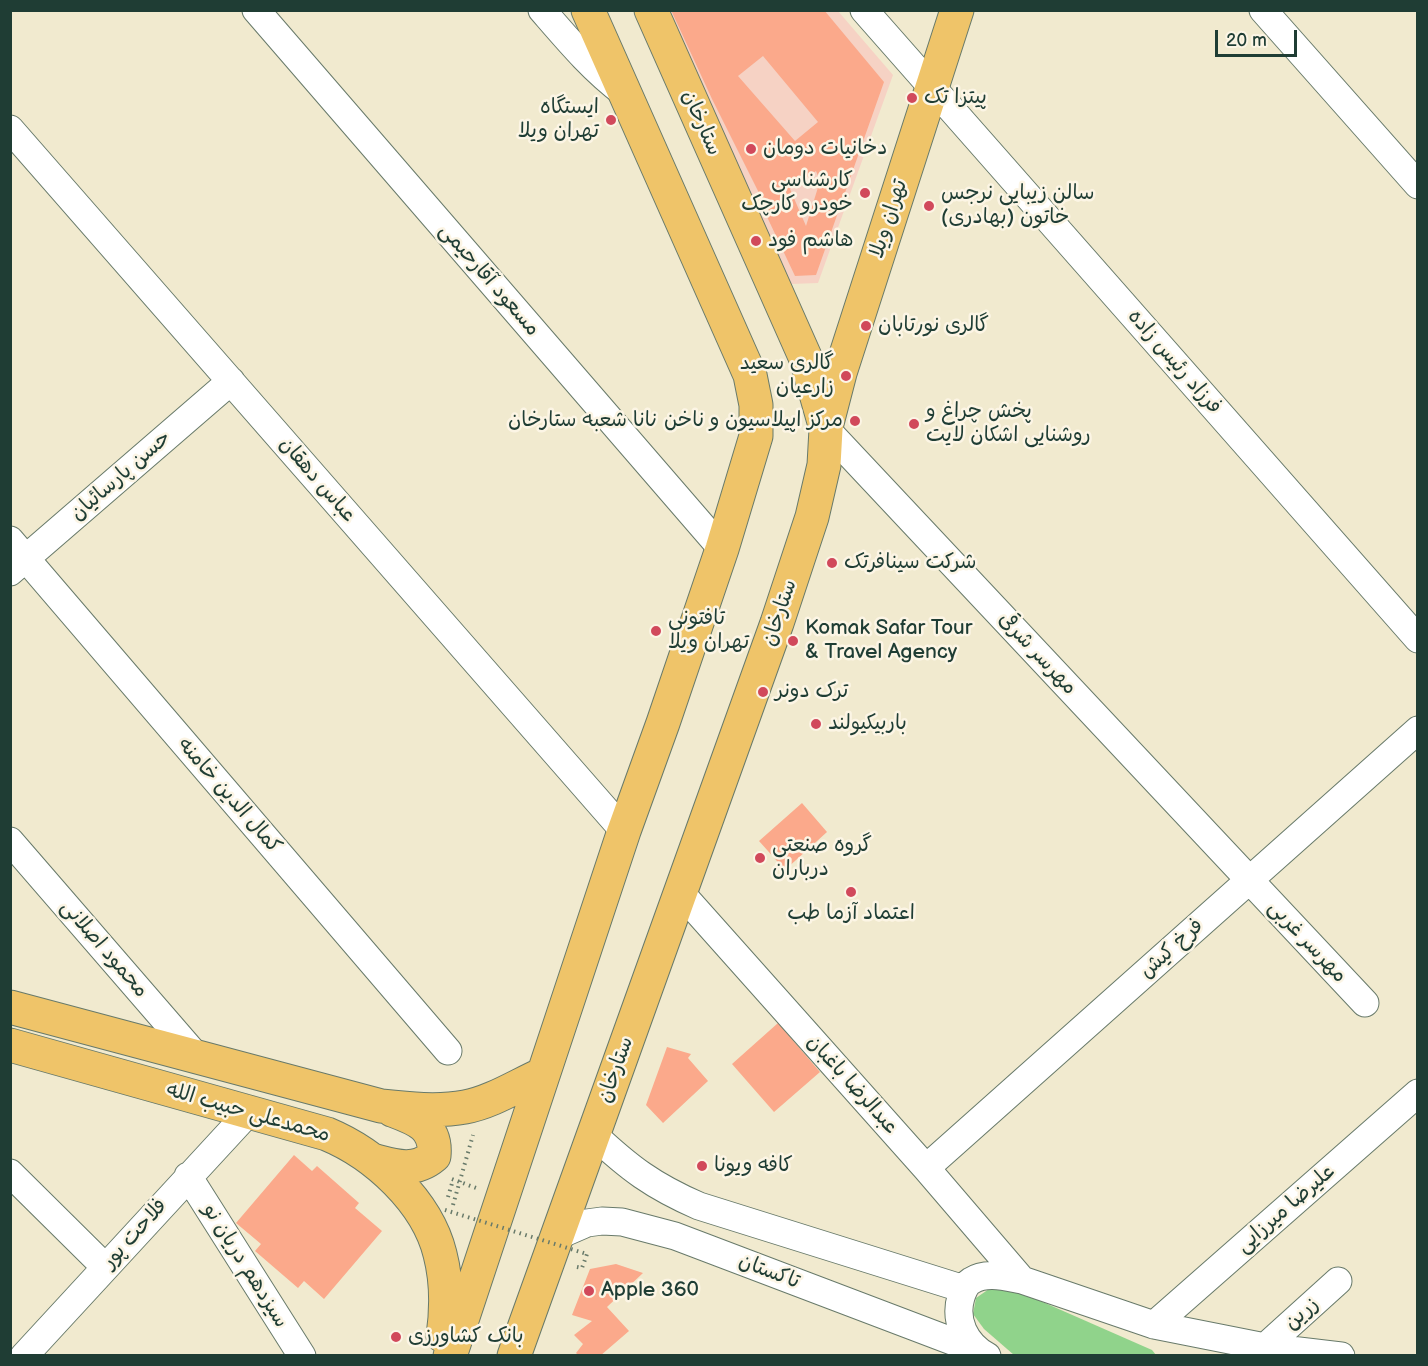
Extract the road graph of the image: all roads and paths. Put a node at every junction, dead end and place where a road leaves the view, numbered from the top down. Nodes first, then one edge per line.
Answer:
1 (256, 10) edge
2 (542, 10) edge
3 (588, 10) edge
4 (651, 10) edge
5 (864, 10) edge
6 (957, 10) edge
7 (1263, 10) edge
8 (931, 86) junction
9 (624, 93) junction
10 (10, 129) edge
11 (1418, 185) edge
12 (231, 381) junction
13 (826, 429) junction
14 (722, 549) junction
15 (16, 557) edge
16 (1418, 639) edge
17 (1418, 730) edge
18 (624, 831) junction
19 (10, 841) edge
20 (1249, 880) junction
21 (680, 892) junction
22 (1365, 1003) dead end
23 (10, 1007) edge
24 (10, 1045) edge
25 (448, 1051) dead end
26 (197, 1057) junction
27 (543, 1074) junction
28 (1418, 1093) edge
29 (483, 1102) junction
30 (381, 1106) junction
31 (248, 1113) junction
32 (593, 1134) junction
33 (434, 1156) junction
34 (372, 1160) junction
35 (926, 1168) junction
36 (10, 1173) edge
37 (188, 1176) junction
38 (460, 1182) junction
39 (502, 1196) junction
40 (445, 1210) dead end
41 (556, 1236) junction
42 (440, 1252) junction
43 (105, 1267) junction
44 (582, 1268) dead end
45 (1022, 1280) junction
46 (1338, 1281) dead end
47 (964, 1288) junction
48 (1154, 1325) junction
49 (1265, 1347) junction
50 (983, 1353) edge
51 (24, 1356) edge
52 (302, 1356) edge
53 (441, 1356) edge
54 (450, 1356) edge
55 (513, 1356) edge
56 (1341, 1356) edge

1 - 14 street, مسعود آقارحیمی
2 - 9 street
3 - 9 main road
4 - 13 main road, ستارخان
5 - 8 street, فرزاد رئیس زاده
6 - 8 main road, تهران ویلا
7 - 11 street
8 - 13 main road, تهران ویلا
8 - 16 street, فرزاد رئیس زاده
9 - 14 main road
10 - 12 street, عباس دهقان
12 - 15 street, حسن پارسائیان
12 - 18 street, عباس دهقان
13 - 20 street, مهرسر شرقی
13 - 21 main road, ستارخان
14 - 18 main road
15 - 25 street, کمال الدین خامنه
17 - 20 street, فرخ کیش
18 - 27 main road
19 - 26 street, محمود اصلانی
20 - 22 street, مهرسر غربی
20 - 35 street, فرخ کیش
21 - 32 main road, ستارخان
21 - 35 street, عبدالرضا باغبان
23 - 26 main road, محمدعلی حبیب الله
24 - 31 main road, محمدعلی حبیب الله
26 - 30 main road, محمدعلی حبیب الله
27 - 29 main road, محمدعلی حبیب الله
27 - 39 main road
28 - 48 street, علیرضا میرزایی
29 - 30 main road, محمدعلی حبیب الله
29 - 38 path
30 - 33 main road
31 - 34 main road, محمدعلی حبیب الله
31 - 37 street, فلاحت پور
32 - 41 main road, ستارخان
32 - 47 street, تاکستان
33 - 34 main road
33 - 38 path
34 - 42 main road, محمدعلی حبیب الله
35 - 45 street, عبدالرضا باغبان
36 - 43 street
37 - 43 street, فلاحت پور
37 - 52 street, سیزدهم دریان نو
38 - 39 path
38 - 42 path
39 - 54 main road
40 - 44 path, bridge
41 - 50 street, تاکستان
41 - 55 main road, ستارخان
42 - 53 main road, محمدعلی حبیب الله
43 - 51 street, فلاحت پور
45 - 47 street
45 - 48 street
46 - 49 street, زرین
47 - 50 street
48 - 49 street
49 - 56 street

